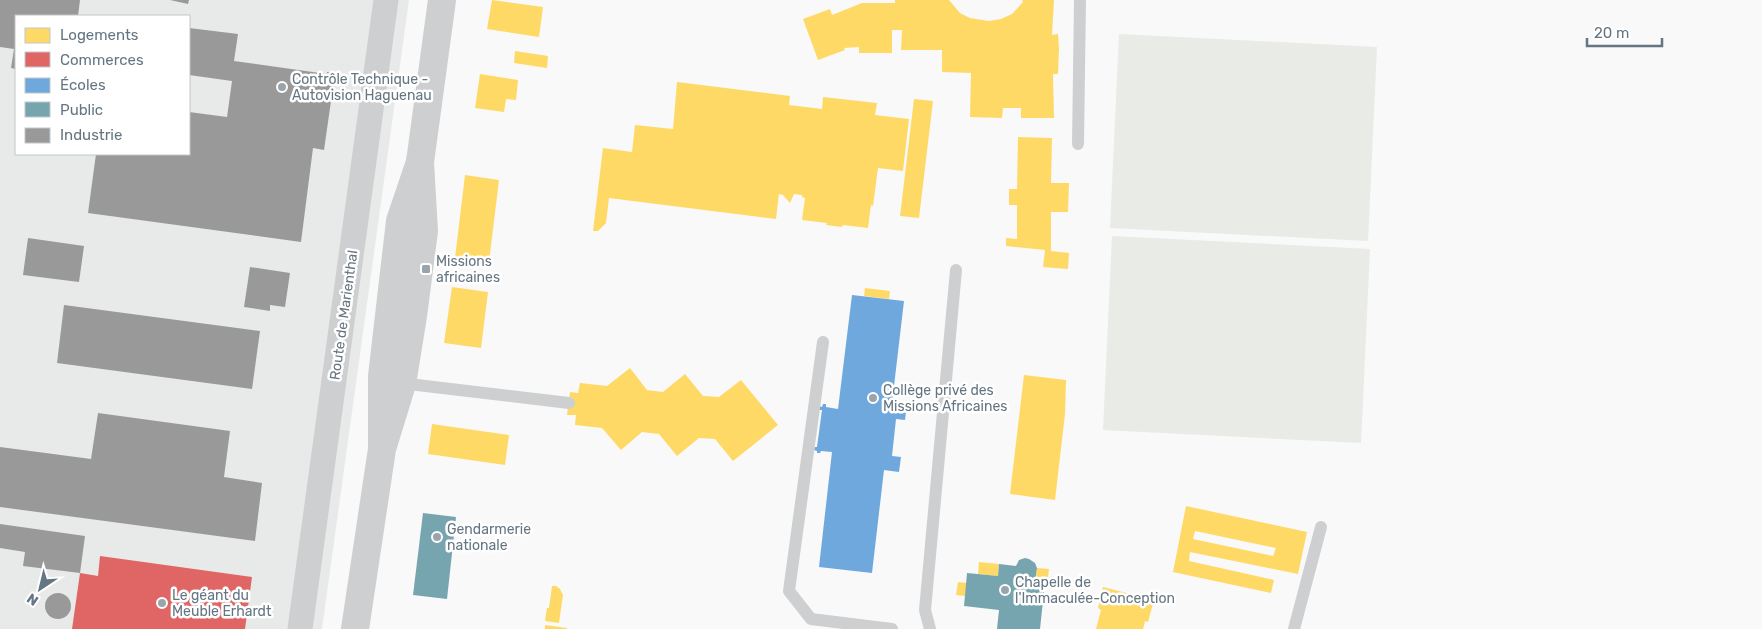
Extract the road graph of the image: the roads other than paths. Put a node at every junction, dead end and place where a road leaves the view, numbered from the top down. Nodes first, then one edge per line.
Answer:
1 (386, 0) edge
2 (442, 0) edge
3 (1080, 0) edge
4 (1078, 144) dead end
5 (956, 270) dead end
6 (823, 342) dead end
7 (392, 383) junction
8 (569, 404) dead end
9 (1322, 527) dead end
10 (300, 629) edge
11 (355, 629) edge
12 (892, 629) edge
13 (930, 629) edge
14 (1294, 629) edge

1 - 10 street, Route de Marienthal
2 - 7 street
3 - 4 lane
5 - 13 lane
6 - 12 lane
7 - 8 lane
7 - 11 street
9 - 14 lane

